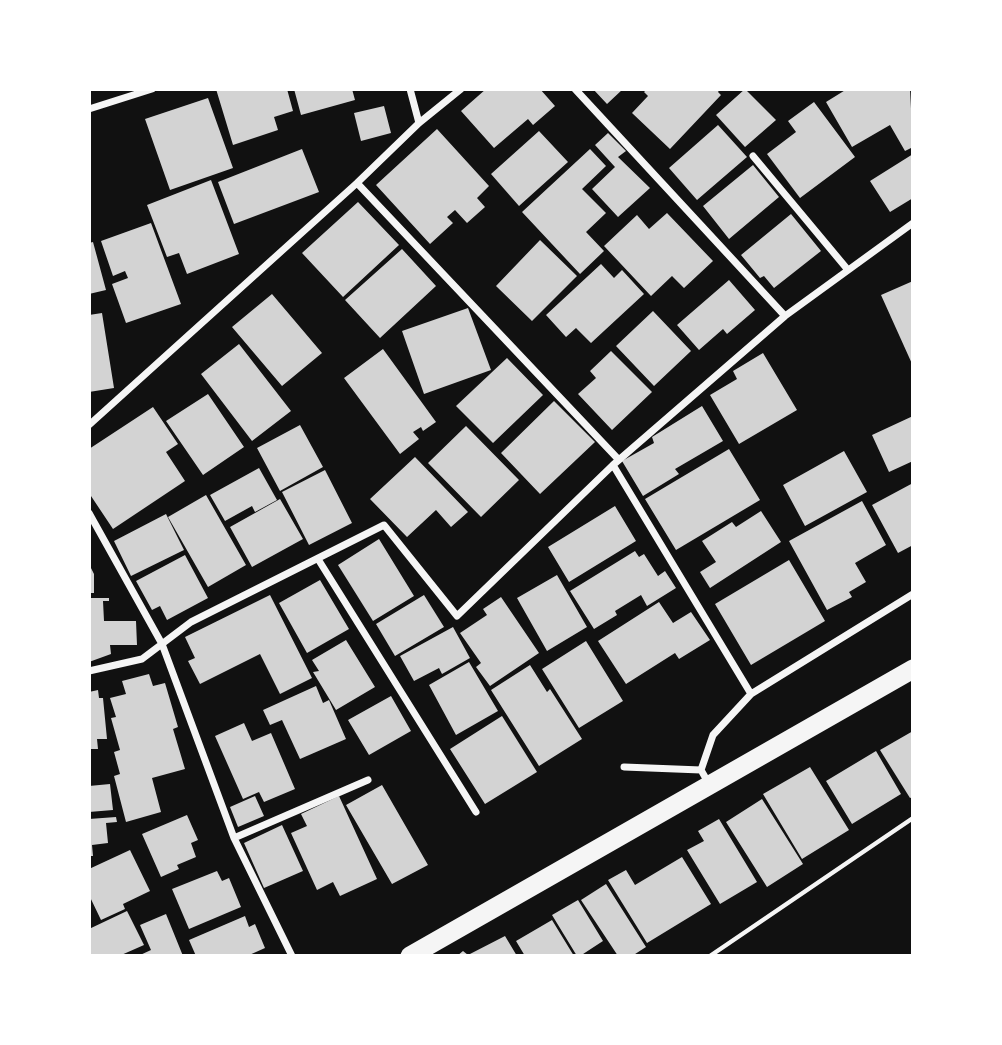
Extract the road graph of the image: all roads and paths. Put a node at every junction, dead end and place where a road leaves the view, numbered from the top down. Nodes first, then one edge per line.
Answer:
1 (152, 89) edge
2 (410, 89) edge
3 (461, 89) edge
4 (575, 89) edge
5 (89, 109) edge
6 (419, 123) junction
7 (753, 156) dead end
8 (357, 183) junction
9 (913, 223) edge
10 (848, 270) junction
11 (785, 316) junction
12 (89, 425) edge
13 (616, 462) junction
14 (89, 513) edge
15 (318, 559) junction
16 (913, 594) edge
17 (162, 644) junction
18 (913, 669) edge
19 (89, 671) edge
20 (751, 694) junction
21 (624, 767) dead end
22 (705, 777) junction
23 (368, 780) dead end
24 (476, 812) dead end
25 (913, 818) edge
26 (234, 838) junction
27 (292, 956) edge
28 (410, 956) edge
29 (710, 956) edge

1 - 5 street
2 - 6 street
3 - 6 street
4 - 11 street
6 - 8 street
7 - 10 street
8 - 12 street
8 - 13 street
9 - 10 street
10 - 11 street
11 - 13 street
13 - 15 street
13 - 20 street
14 - 17 street
15 - 17 street
15 - 24 street
16 - 20 street
17 - 19 street
17 - 26 street
18 - 22 highway
20 - 22 street
21 - 22 street
22 - 28 highway
23 - 26 street
25 - 29 path
26 - 27 street

